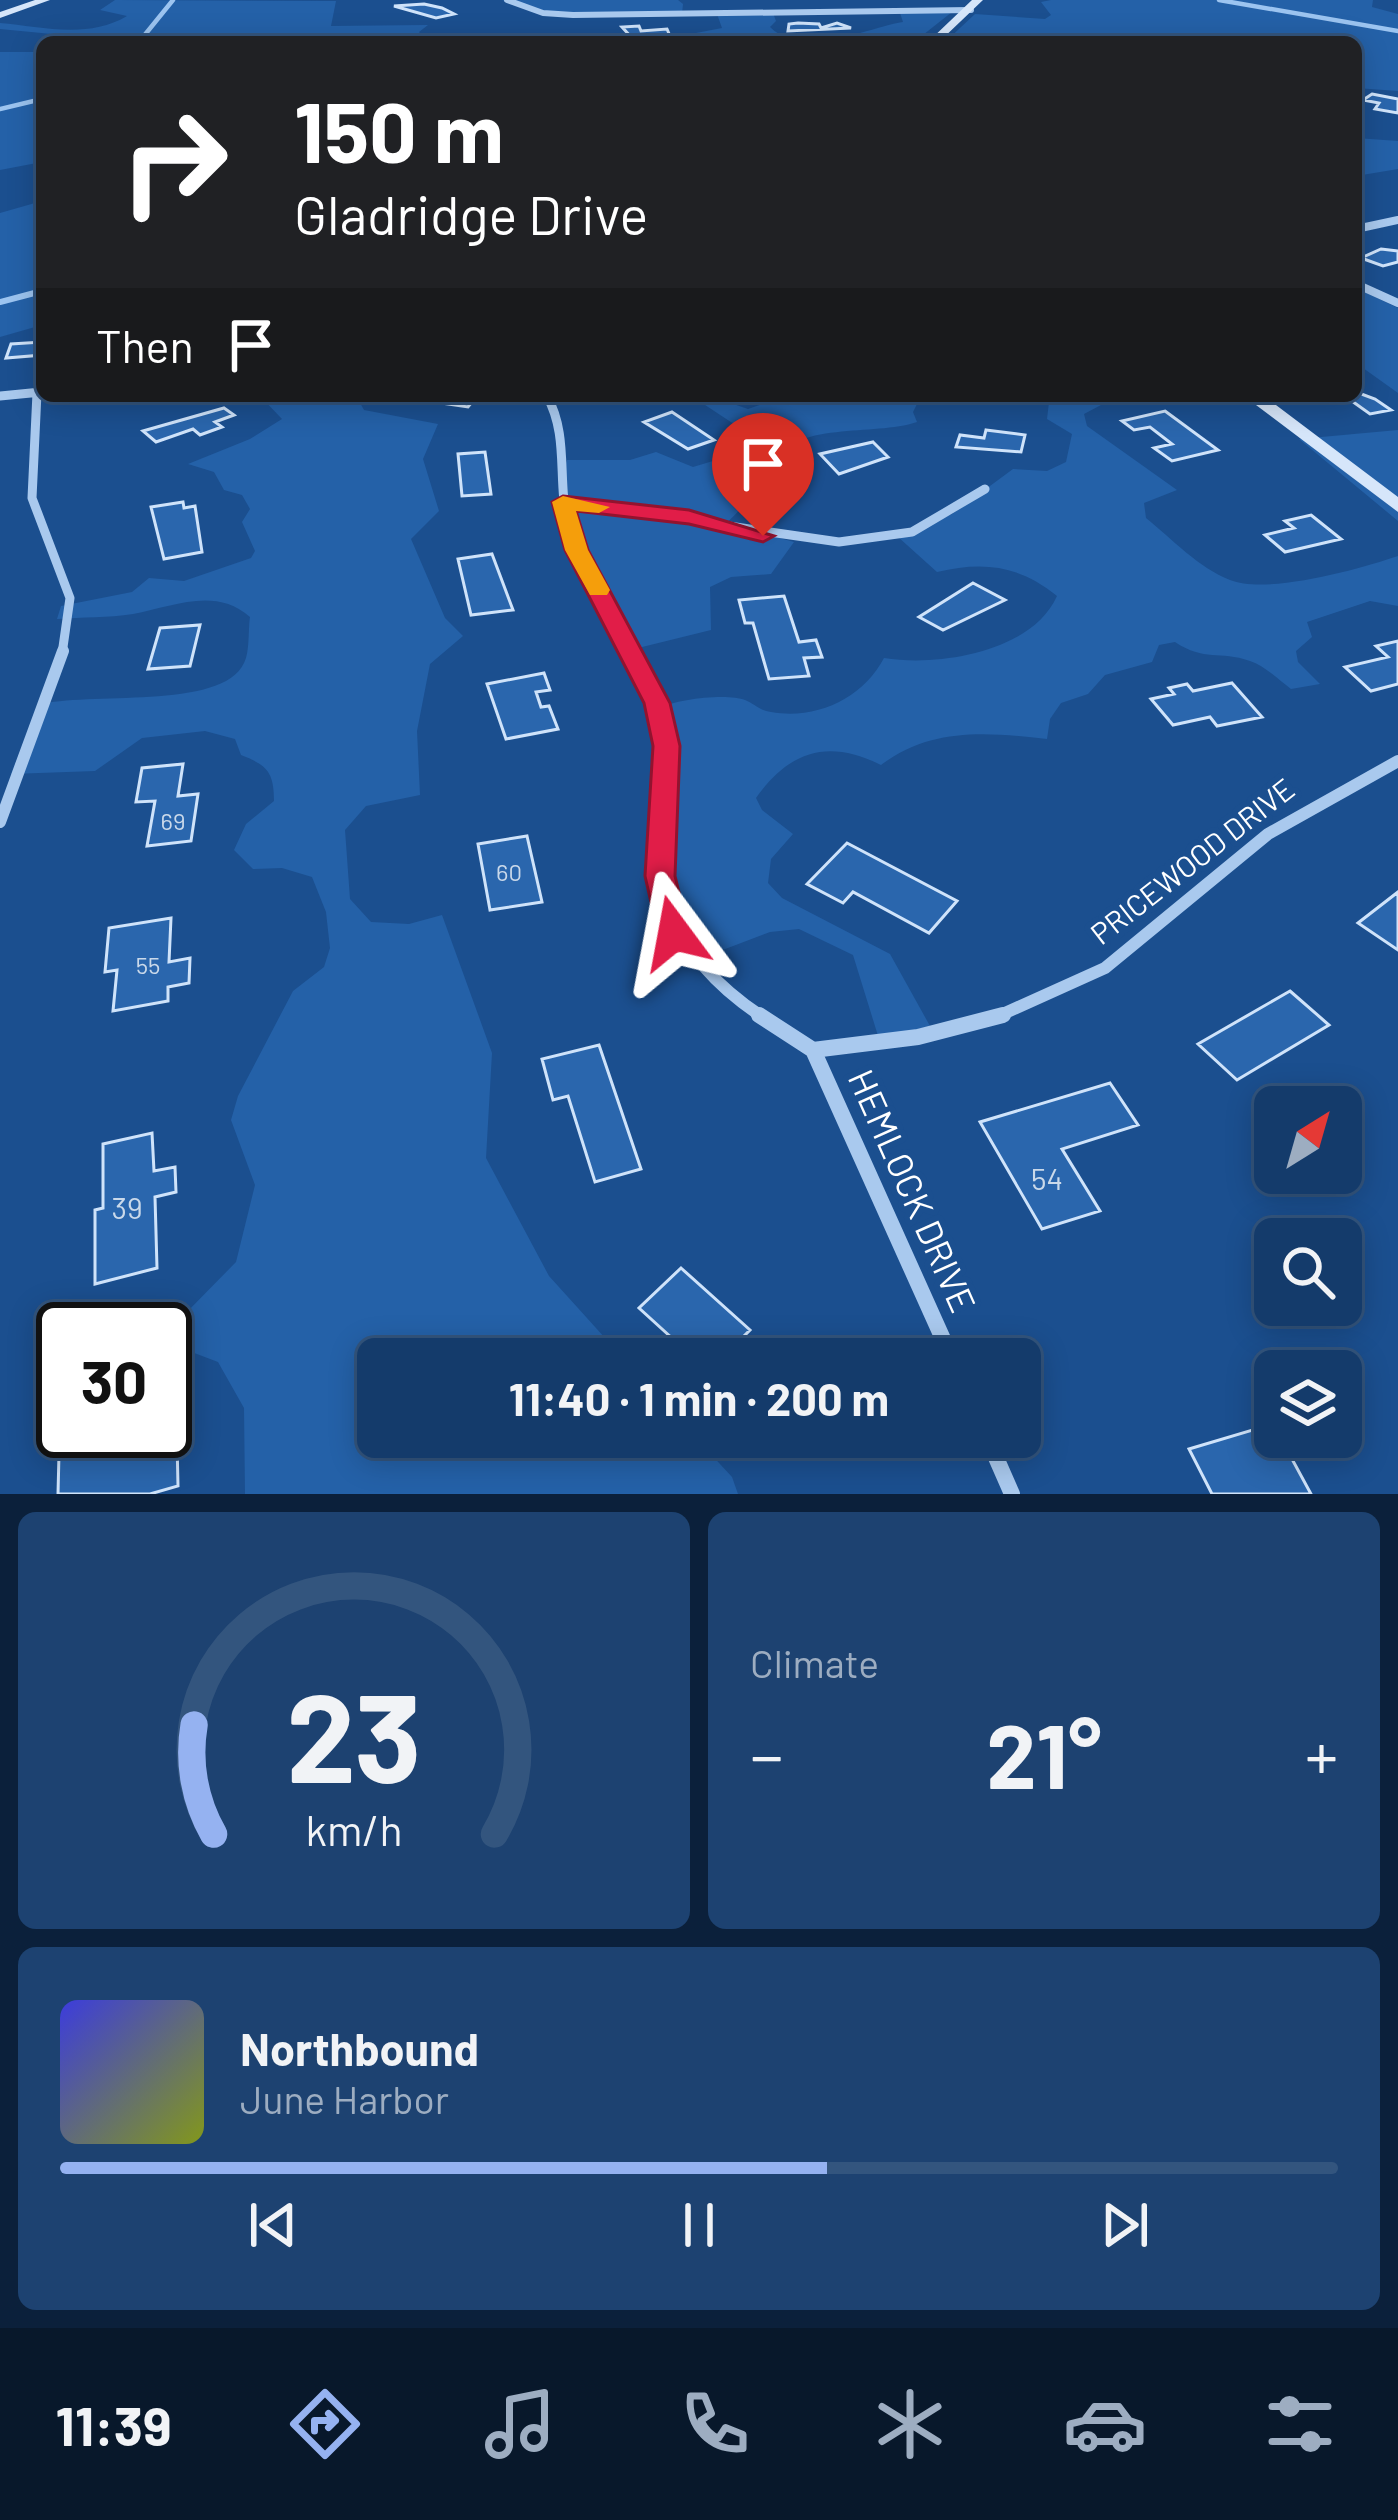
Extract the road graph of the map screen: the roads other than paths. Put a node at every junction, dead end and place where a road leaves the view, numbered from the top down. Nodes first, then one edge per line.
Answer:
1 (45, 0) edge
2 (507, 0) edge
3 (974, 5) edge
4 (0, 15) edge
5 (940, 36) edge
6 (1398, 220) edge
7 (1362, 228) edge
8 (1362, 287) edge
9 (1398, 303) edge
10 (36, 392) edge
11 (0, 396) edge
12 (38, 402) edge
13 (551, 402) edge
14 (1261, 402) edge
15 (985, 489) dead end
16 (563, 502) junction
17 (1398, 506) edge
18 (1398, 761) edge
19 (0, 822) edge
20 (813, 1050) junction
21 (943, 1338) edge
22 (996, 1458) edge
23 (1012, 1494) edge

1 - 4 street
2 - 3 street
3 - 5 street
6 - 7 street
8 - 9 street
10 - 11 street
12 - 19 street
13 - 16 street
14 - 17 street
15 - 16 street
16 - 20 street
18 - 20 street, PRICEWOOD DRIVE
20 - 21 street, HEMLOCK DRIVE
22 - 23 street

